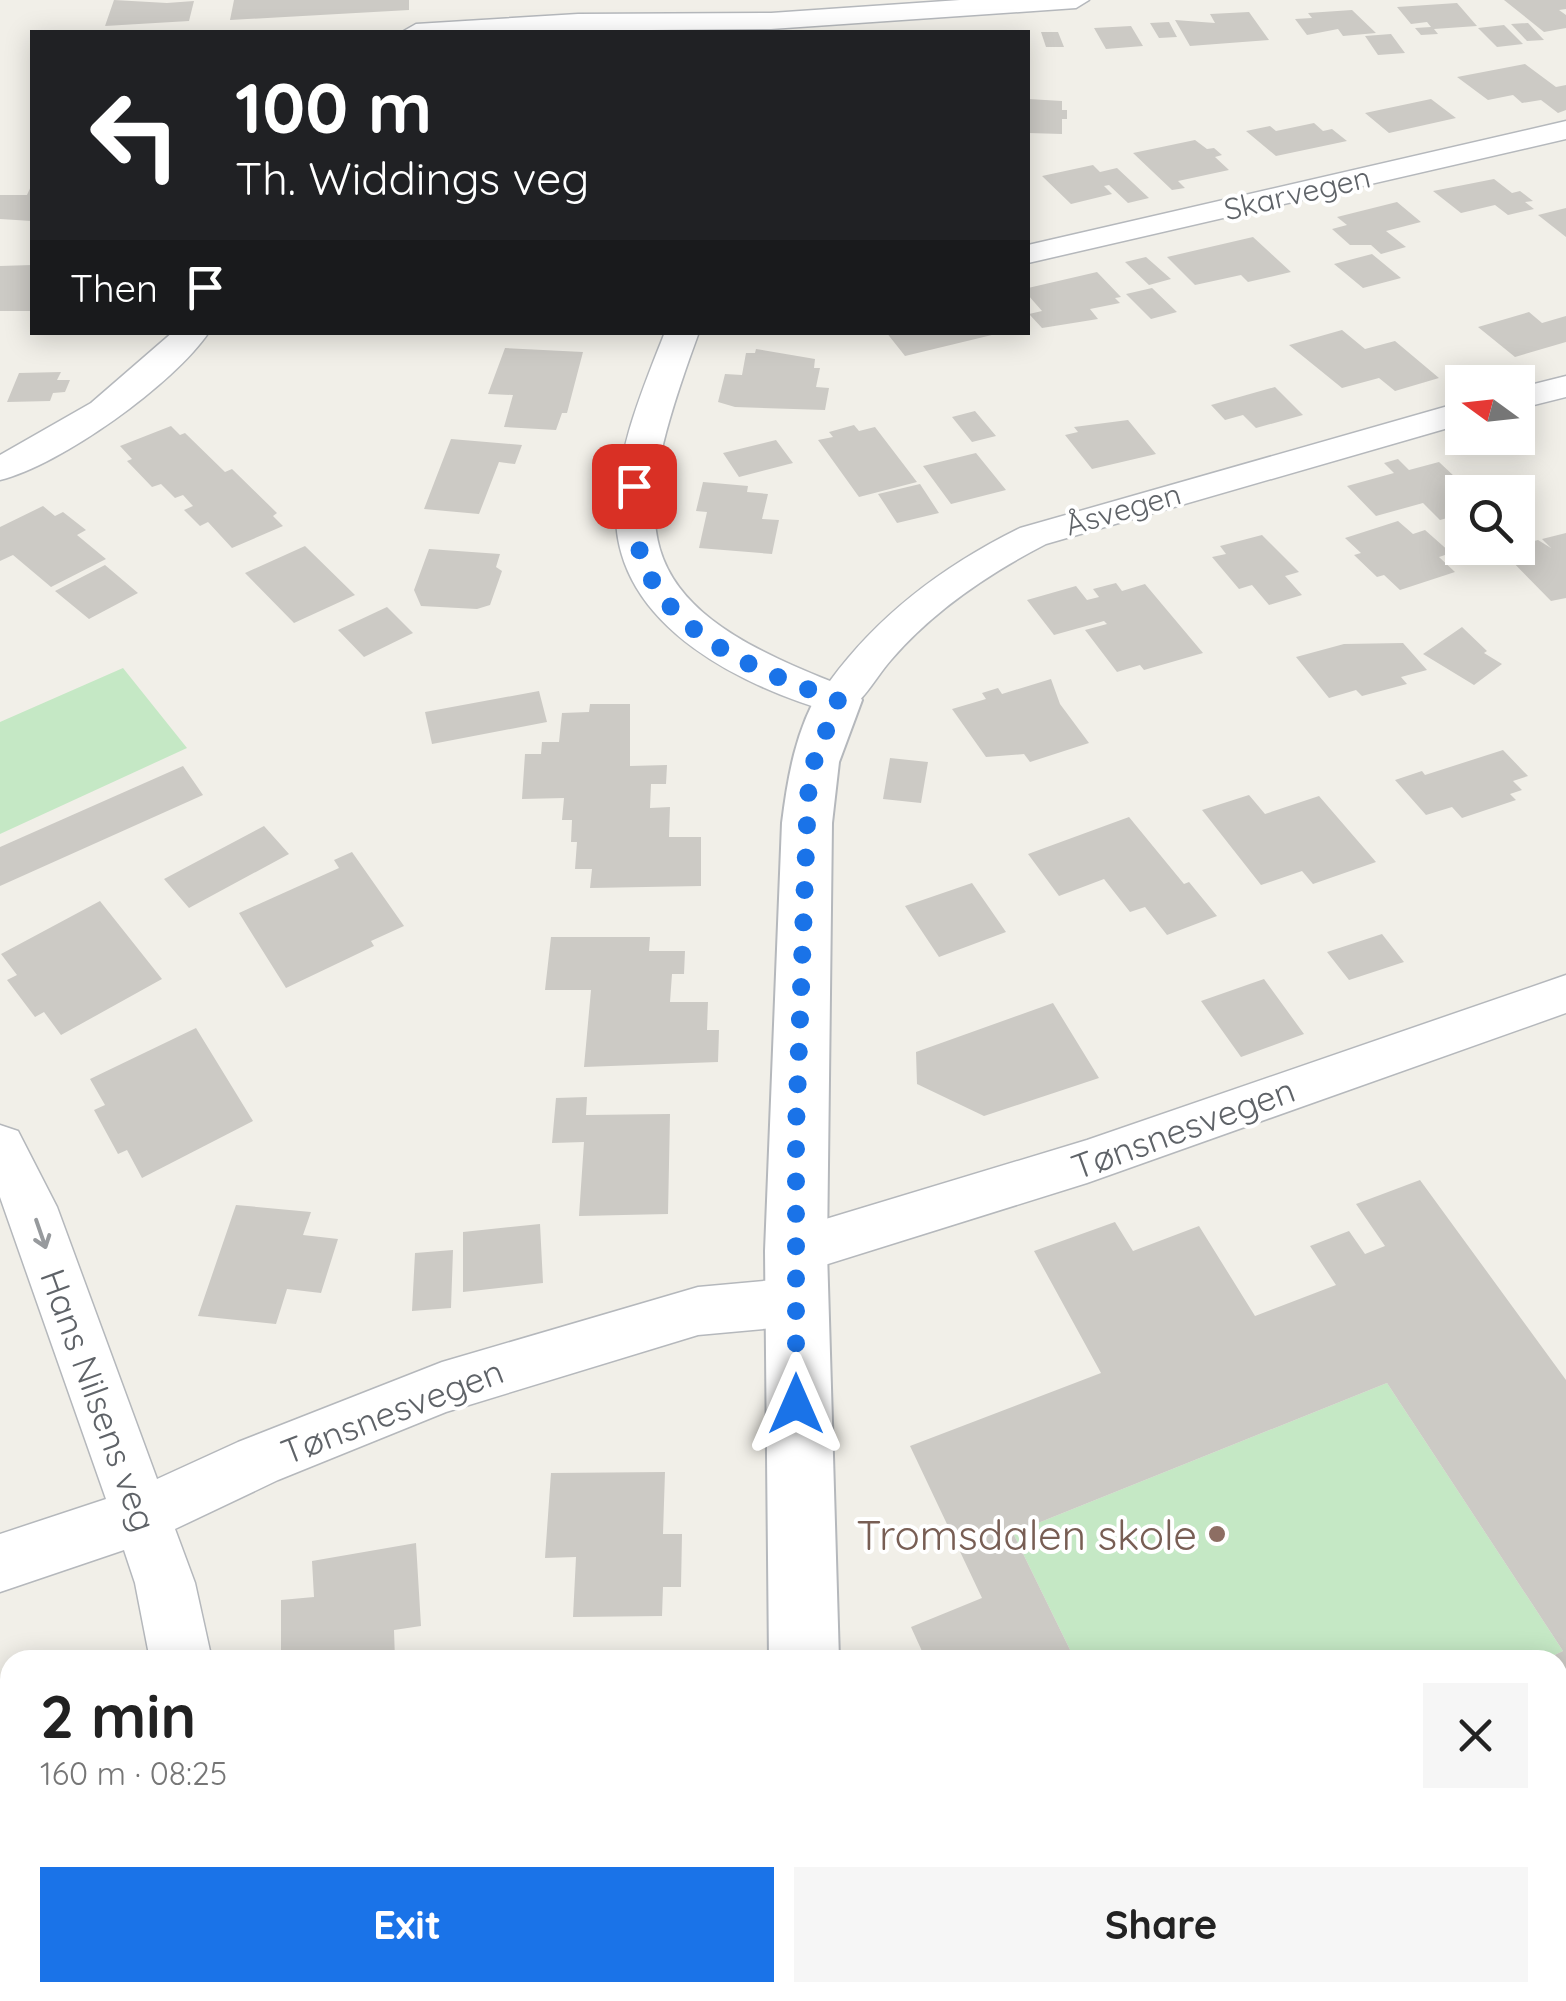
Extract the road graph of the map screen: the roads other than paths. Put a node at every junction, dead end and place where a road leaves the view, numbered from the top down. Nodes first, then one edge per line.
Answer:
1 (1076, 0) edge
2 (773, 18) edge
3 (448, 30) edge
4 (1566, 130) edge
5 (1030, 254) edge
6 (190, 335) edge
7 (681, 335) edge
8 (1566, 386) edge
9 (1535, 394) edge
10 (1445, 418) edge
11 (0, 469) edge
12 (838, 700) junction
13 (1566, 994) edge
14 (0, 1146) edge
15 (796, 1276) junction
16 (140, 1516) junction
17 (0, 1562) edge
18 (179, 1650) edge
19 (804, 1650) edge

1 - 2 street
2 - 3 street
4 - 5 street, Skarvegen
6 - 11 street
7 - 12 street
8 - 9 street
10 - 12 street, Åsvegen
12 - 15 street
13 - 15 street, Tønsnesvegen
14 -> 16 street, Hans Nilsens veg
15 - 16 street, Tønsnesvegen
15 - 19 street
16 - 17 street, Tønsnesvegen
16 - 18 street, Hans Nilsens veg

